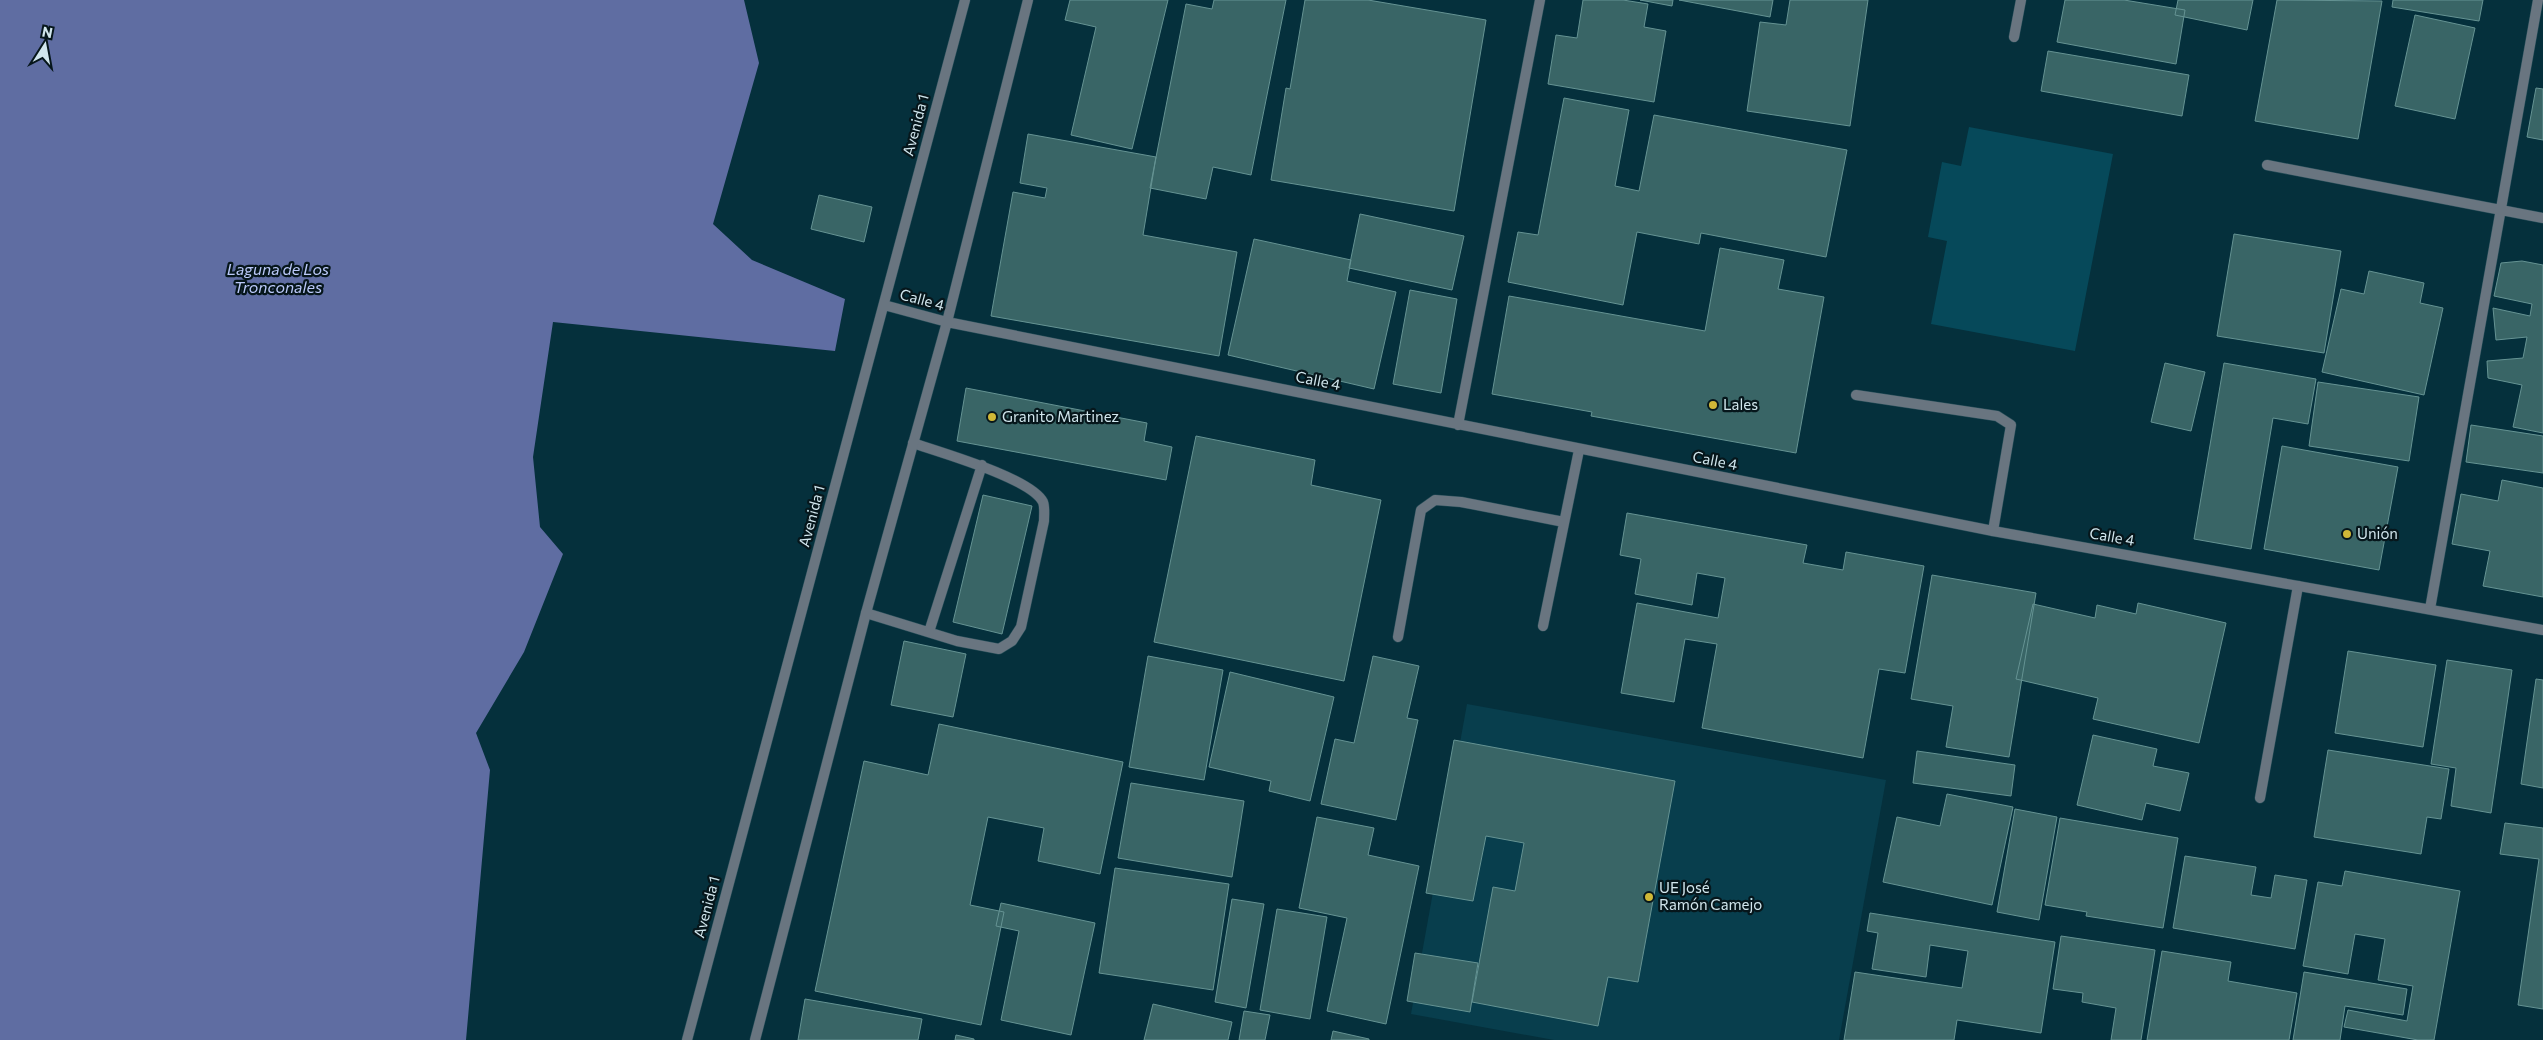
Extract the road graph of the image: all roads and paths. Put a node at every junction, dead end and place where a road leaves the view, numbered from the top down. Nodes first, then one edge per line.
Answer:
1 (965, 0) edge
2 (1028, 0) edge
3 (1540, 0) edge
4 (2022, 0) edge
5 (2538, 0) edge
6 (2014, 37) dead end
7 (2267, 165) dead end
8 (2502, 211) junction
9 (2543, 218) edge
10 (884, 305) junction
11 (947, 322) junction
12 (1856, 395) dead end
13 (1458, 425) junction
14 (913, 444) junction
15 (1579, 450) junction
16 (982, 465) junction
17 (1564, 522) junction
18 (1992, 531) junction
19 (2298, 586) junction
20 (2430, 610) junction
21 (866, 613) junction
22 (1543, 626) dead end
23 (2543, 630) edge
24 (929, 632) junction
25 (1398, 637) dead end
26 (2260, 798) dead end
27 (688, 1040) edge
28 (755, 1040) edge

1 - 10 street, Avenida 1
2 - 11 street
3 - 13 street
4 - 6 street
5 - 8 street
7 - 8 street
8 - 9 street
8 - 20 street
10 - 11 street, Calle 4
10 - 27 street, Avenida 1
11 - 13 street, Calle 4
11 - 14 street
12 - 18 street
13 - 15 street, Calle 4
14 - 16 street
14 - 21 street
15 - 17 street
15 - 18 street, Calle 4
16 - 24 street
16 - 24 street
17 - 22 street
17 - 25 street
18 - 19 street, Calle 4
19 - 20 street, Calle 4
19 - 26 street
20 - 23 street, Calle 4
21 - 24 street
21 - 28 street

